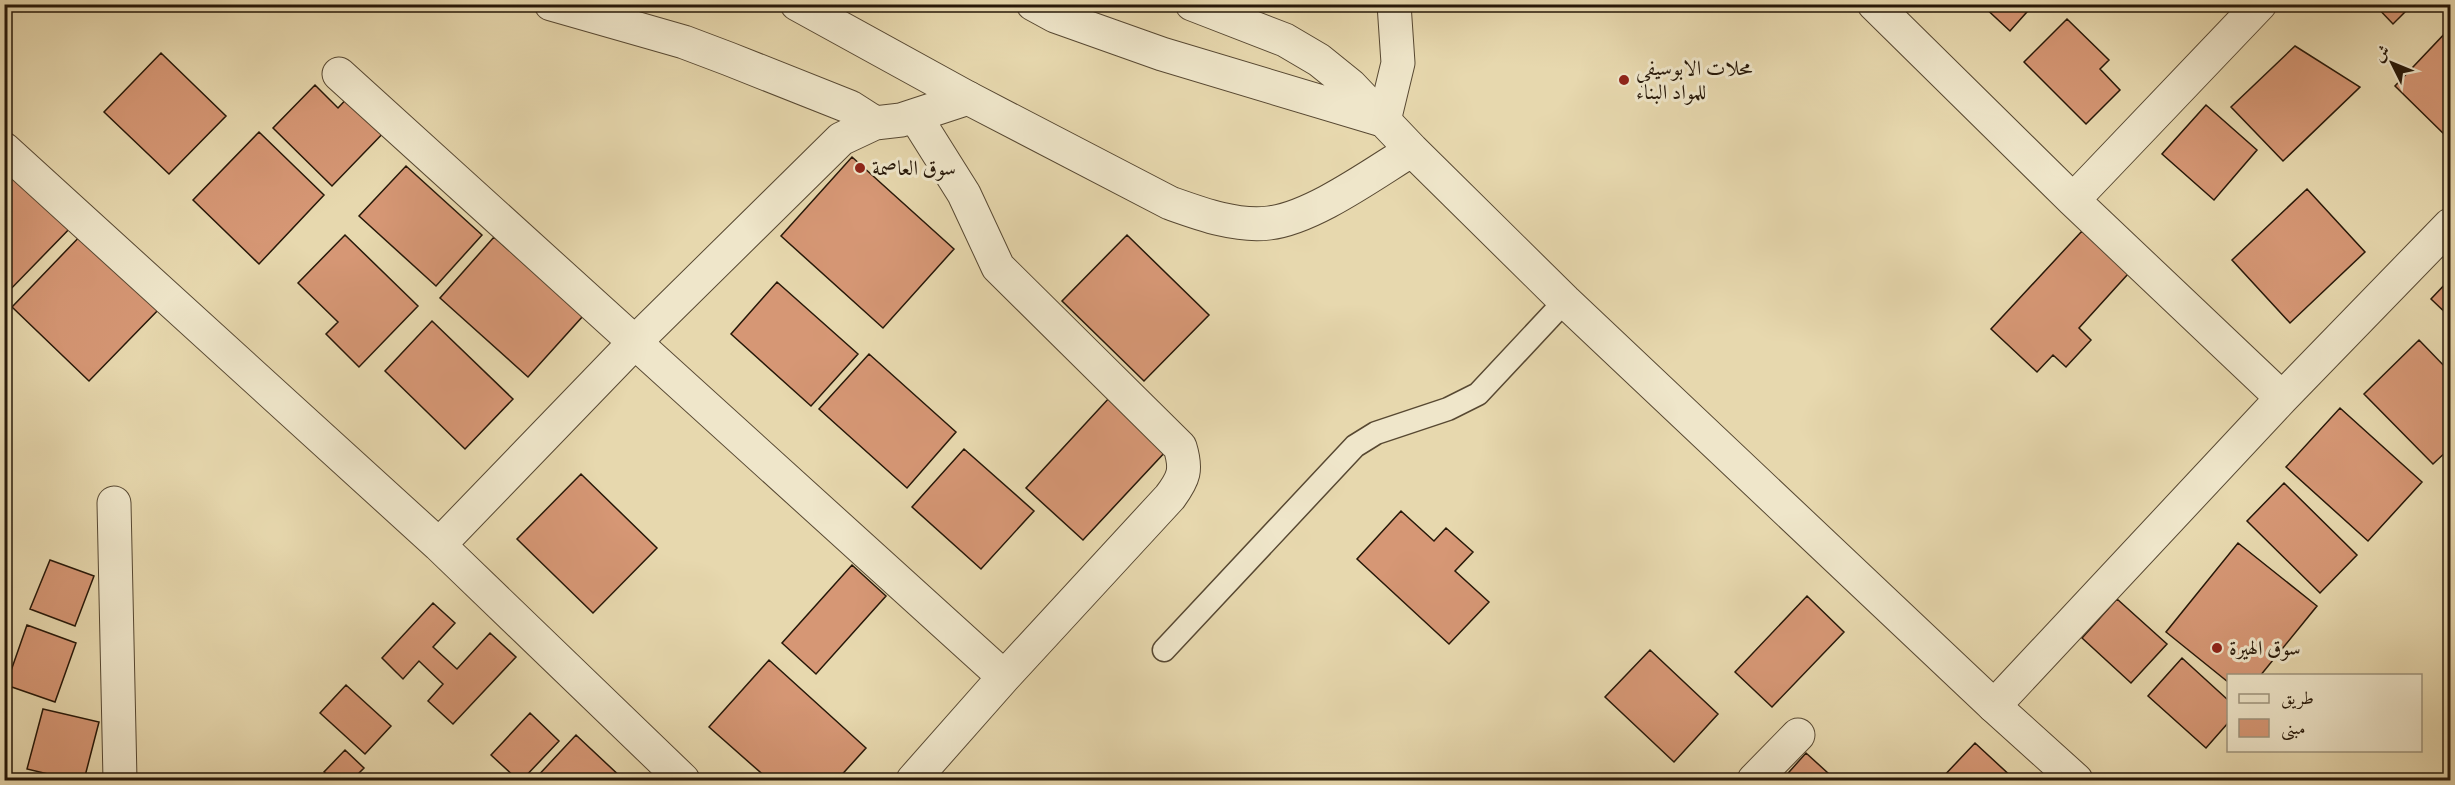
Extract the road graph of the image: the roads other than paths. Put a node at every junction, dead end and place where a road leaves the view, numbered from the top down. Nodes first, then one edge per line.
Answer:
1 (551, 4) edge
2 (797, 4) edge
3 (1033, 4) edge
4 (1192, 4) edge
5 (1394, 4) edge
6 (1874, 4) edge
7 (2260, 4) edge
8 (339, 74) dead end
9 (968, 99) junction
10 (915, 116) junction
11 (1384, 121) junction
12 (875, 123) junction
13 (4, 149) edge
14 (1412, 150) junction
15 (2073, 200) junction
16 (2451, 225) edge
17 (1565, 301) junction
18 (634, 343) junction
19 (2282, 398) junction
20 (114, 502) dead end
21 (439, 545) junction
22 (1164, 650) dead end
23 (1004, 677) junction
24 (1994, 706) junction
25 (1798, 735) dead end
26 (120, 780) edge
27 (683, 780) edge
28 (914, 780) edge
29 (1754, 780) edge
30 (2076, 780) edge

1 - 12 street
2 - 9 street
3 - 11 street
4 - 11 street
5 - 11 street
6 - 15 street
7 - 15 street
8 - 18 street
9 - 10 street
9 - 14 street
10 - 12 street
10 - 23 street
11 - 14 street
12 - 18 street
13 - 21 street
14 - 17 street
15 - 19 street
16 - 19 street
17 - 22 lane
17 - 24 street
18 - 21 street
18 - 23 street
19 - 24 street
20 - 26 street
21 - 27 street
23 - 28 street
24 - 30 street
25 - 29 street

